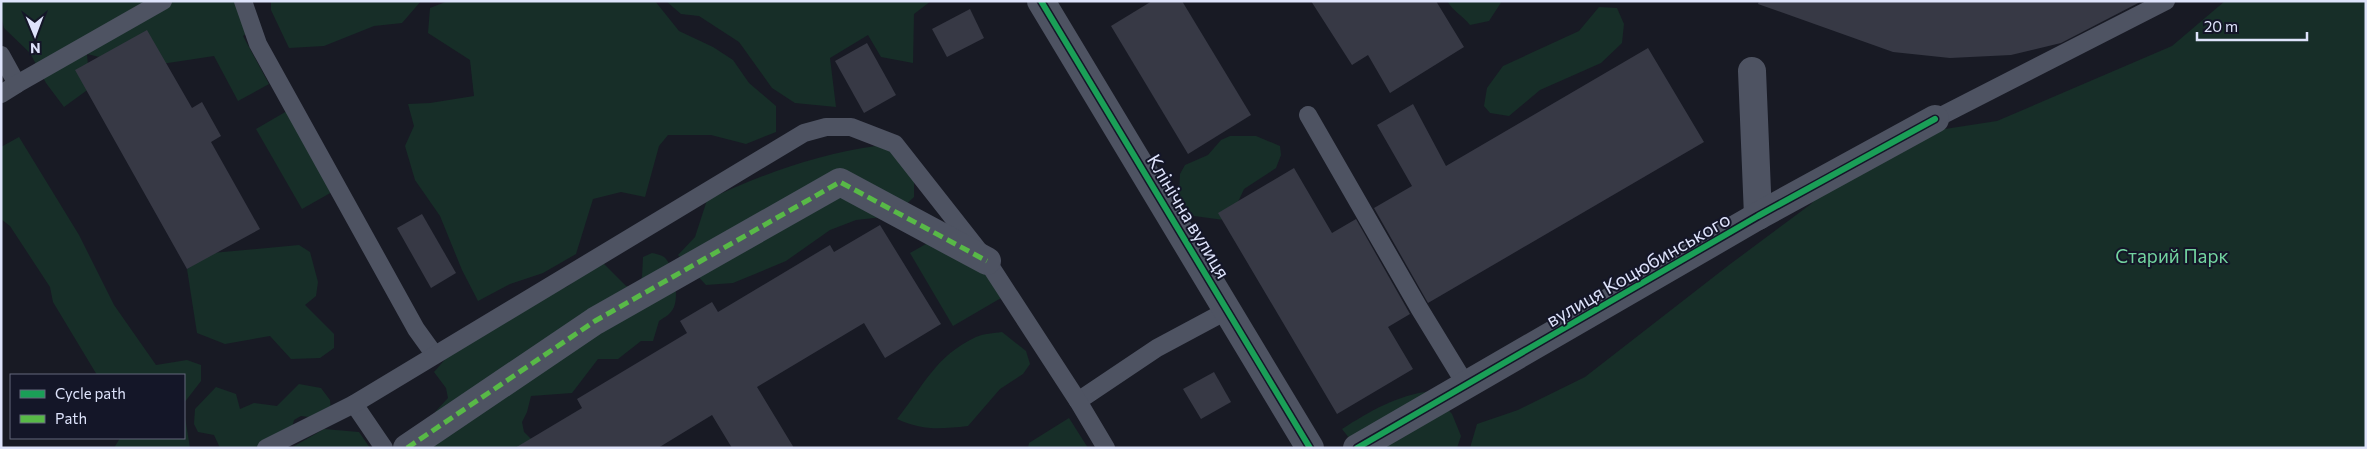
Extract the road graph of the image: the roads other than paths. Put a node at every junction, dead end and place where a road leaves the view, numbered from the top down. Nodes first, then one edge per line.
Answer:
1 (163, 1) edge
2 (243, 1) edge
3 (1041, 1) edge
4 (2166, 1) edge
5 (1, 55) edge
6 (1752, 71) dead end
7 (17, 84) junction
8 (1, 94) edge
9 (1308, 115) dead end
10 (1935, 119) joint
11 (1758, 216) junction
12 (988, 261) junction
13 (1228, 310) junction
14 (434, 354) junction
15 (1466, 385) junction
16 (1078, 401) junction
17 (354, 404) junction
18 (266, 448) edge
19 (384, 448) edge
20 (407, 448) edge
21 (1106, 448) edge
22 (1310, 448) edge
23 (1357, 448) edge

1 - 7 lane
2 - 14 lane
3 - 13 street, Клінічна вулиця
4 - 10 lane
5 - 7 lane
6 - 11 street, вулиця Коцюбинського
7 - 8 lane
9 - 15 lane
10 - 11 street, вулиця Коцюбинського
11 - 15 street, вулиця Коцюбинського
12 - 14 lane
12 - 16 lane
12 - 20 street
13 - 16 lane
13 - 22 street, Клінічна вулиця
14 - 17 lane
15 - 23 street, вулиця Коцюбинського
16 - 21 lane
17 - 18 lane
17 - 19 lane

